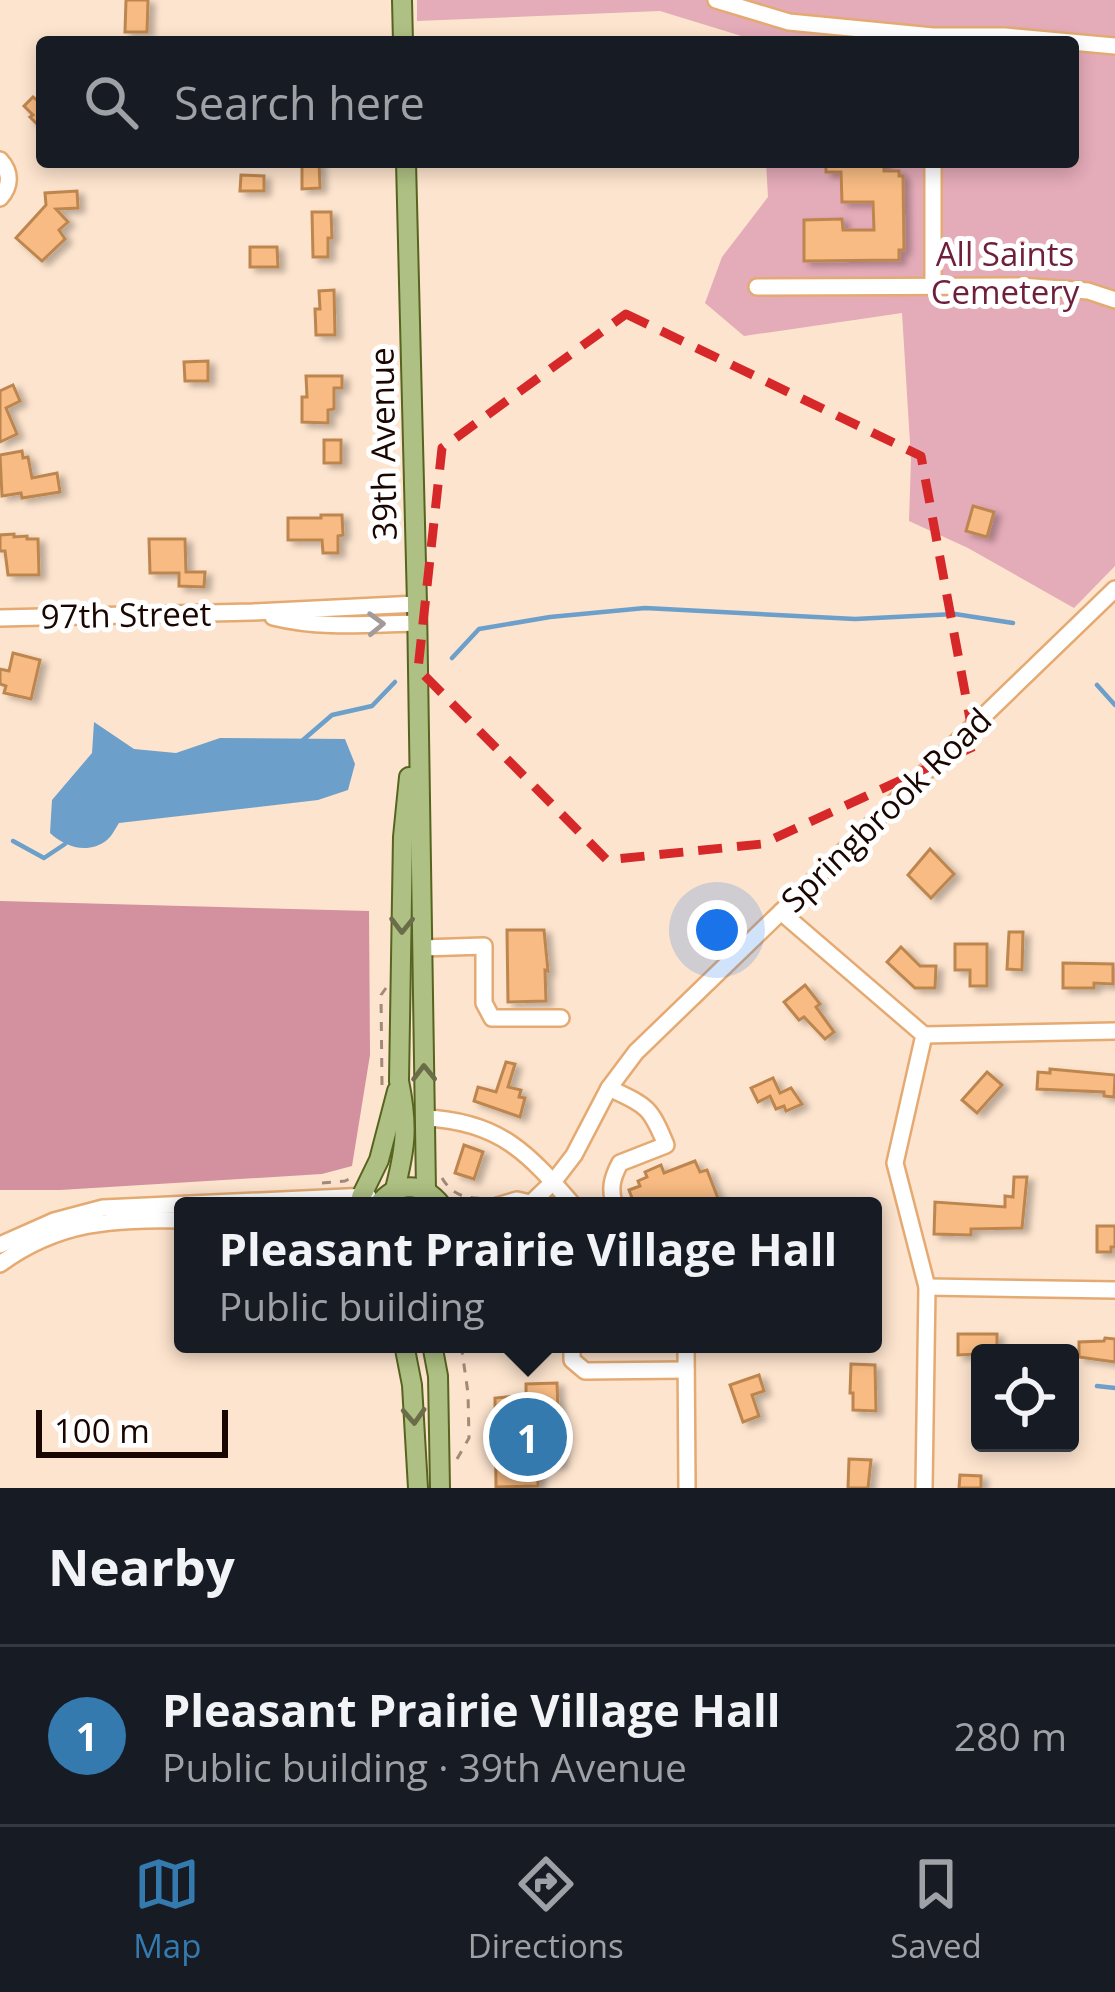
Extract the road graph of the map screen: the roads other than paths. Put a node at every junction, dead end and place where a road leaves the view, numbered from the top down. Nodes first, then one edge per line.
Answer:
1 (402, 0) edge
2 (716, 0) edge
3 (403, 36) edge
4 (907, 36) edge
5 (1079, 43) edge
6 (1115, 46) edge
7 (0, 160) edge
8 (406, 168) edge
9 (932, 168) edge
10 (0, 198) edge
11 (932, 286) junction
12 (757, 287) dead end
13 (1115, 301) edge
14 (1115, 589) edge
15 (417, 614) junction
16 (0, 618) edge
17 (419, 725) junction
18 (781, 912) junction
19 (422, 948) junction
20 (561, 1018) dead end
21 (1115, 1031) edge
22 (924, 1035) junction
23 (391, 1082) junction
24 (609, 1088) junction
25 (425, 1118) junction
26 (554, 1181) junction
27 (380, 1196) edge
28 (437, 1197) edge
29 (448, 1197) edge
30 (537, 1197) edge
31 (567, 1197) edge
32 (612, 1197) edge
33 (174, 1205) edge
34 (174, 1220) edge
35 (0, 1245) edge
36 (0, 1264) edge
37 (927, 1287) junction
38 (1115, 1290) edge
39 (406, 1353) edge
40 (437, 1353) edge
41 (572, 1353) edge
42 (686, 1353) edge
43 (686, 1370) junction
44 (418, 1488) edge
45 (440, 1488) edge
46 (687, 1488) edge
47 (924, 1488) edge

1 - 3 main road
2 - 4 street
5 - 6 street
7 - 10 street
8 - 15 main road, 39th Avenue
9 - 11 street
11 - 12 street
11 - 13 street
14 - 18 street, Springbrook Road
15 - 16 street, 97th Street
15 - 17 main road, 39th Avenue
17 - 19 main road, 39th Avenue
17 -> 23 main road, 39th Avenue
18 - 22 street
18 - 24 street, Springbrook Road
19 - 20 street
25 -> 19 main road, 39th Avenue
21 - 22 street
22 - 37 street
23 - 27 main road
23 - 27 main road, 39th Avenue
24 - 26 street, Springbrook Road
24 - 32 street
25 - 26 street
25 - 29 main road, 39th Avenue
26 - 30 street, Springbrook Road
26 - 31 street
27 - 28 main road
33 - 35 street
34 - 36 street
37 - 38 street
37 - 47 street
39 -> 44 main road
40 - 45 main road
41 - 43 street
42 - 43 street
43 - 46 street

